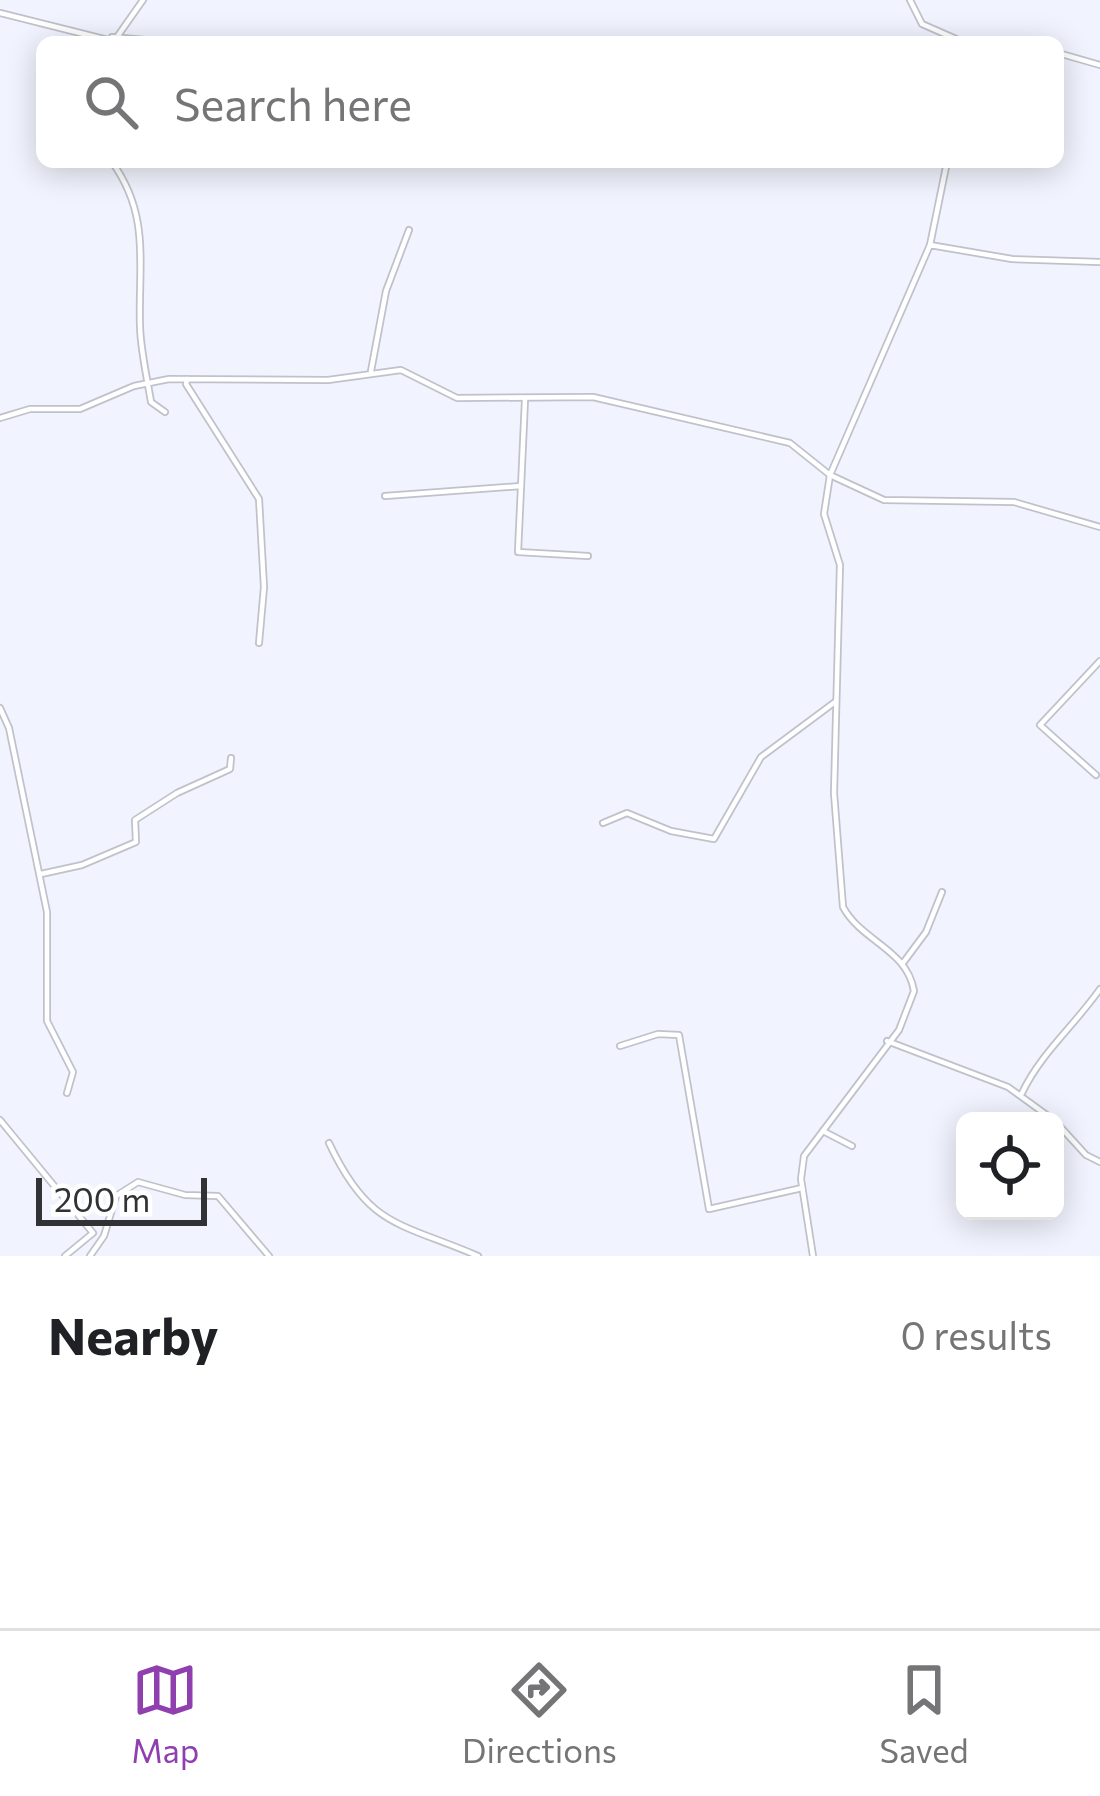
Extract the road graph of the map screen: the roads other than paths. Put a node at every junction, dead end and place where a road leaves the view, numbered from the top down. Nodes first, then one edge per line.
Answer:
1 (143, 0) edge
2 (910, 0) edge
3 (0, 13) edge
4 (97, 36) edge
5 (117, 36) edge
6 (951, 36) edge
7 (1064, 55) edge
8 (1100, 64) edge
9 (116, 168) edge
10 (946, 168) edge
11 (409, 230) dead end
12 (930, 245) junction
13 (1100, 262) edge
14 (371, 371) junction
15 (188, 379) junction
16 (147, 383) junction
17 (525, 400) junction
18 (165, 412) dead end
19 (0, 418) edge
20 (830, 475) junction
21 (521, 486) junction
22 (386, 496) dead end
23 (1100, 527) edge
24 (588, 556) dead end
25 (259, 643) dead end
26 (1100, 661) edge
27 (835, 702) junction
28 (0, 708) edge
29 (231, 758) dead end
30 (1096, 775) dead end
31 (603, 823) dead end
32 (40, 874) junction
33 (942, 892) dead end
34 (903, 962) junction
35 (1100, 989) edge
36 (887, 1042) junction
37 (620, 1046) dead end
38 (67, 1093) dead end
39 (1022, 1093) junction
40 (1044, 1112) edge
41 (0, 1120) edge
42 (823, 1131) junction
43 (1064, 1131) edge
44 (329, 1143) dead end
45 (852, 1146) dead end
46 (1100, 1162) edge
47 (802, 1187) junction
48 (458, 1248) junction
49 (66, 1254) edge
50 (90, 1256) edge
51 (269, 1256) edge
52 (449, 1256) edge
53 (478, 1256) edge
54 (813, 1256) edge

1 - 5 street
2 - 6 street
3 - 4 street
7 - 8 street
9 - 16 street
10 - 12 street
11 - 14 street
12 - 13 street
12 - 20 street
14 - 15 street
14 - 17 street
15 - 16 street
15 - 25 street
16 - 18 street
16 - 19 street
17 - 20 street
17 - 21 street
20 - 23 street
20 - 27 street
21 - 22 street
21 - 24 street
26 - 30 street
27 - 31 street
27 - 34 street
28 - 32 street
29 - 32 street
32 - 38 street
33 - 34 street
34 - 36 street
35 - 39 street
36 - 39 street
36 - 42 street
37 - 47 street
39 - 40 street
41 - 49 street
42 - 45 street
42 - 47 street
43 - 46 street
44 - 48 street
47 - 54 street
48 - 52 street
48 - 53 street
50 - 51 street

